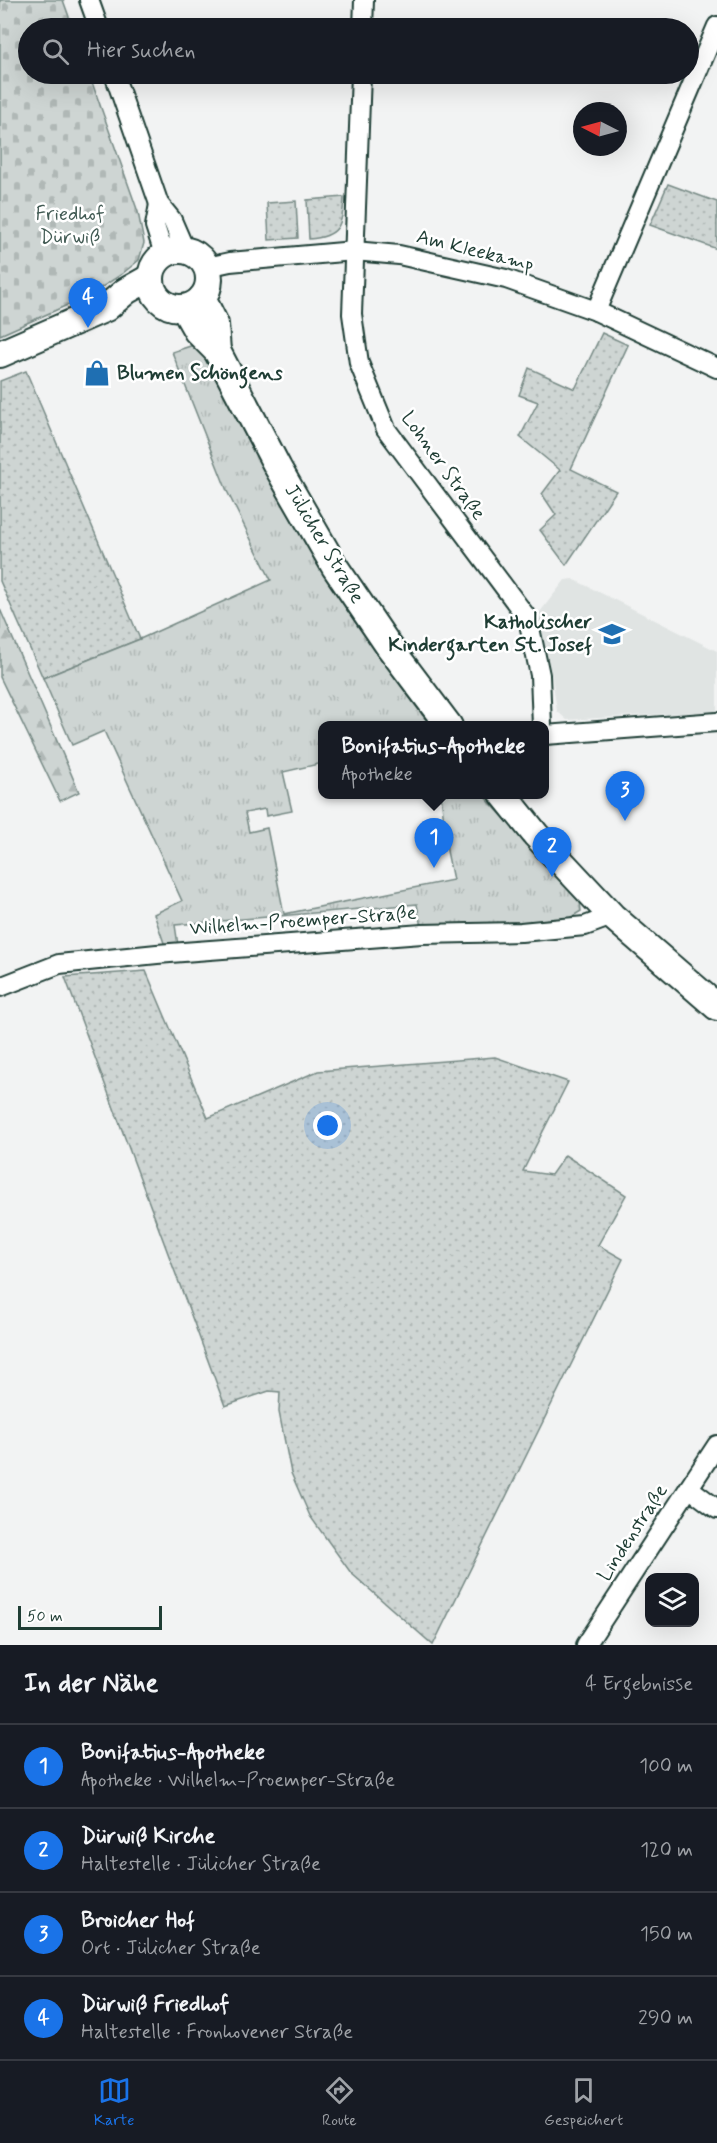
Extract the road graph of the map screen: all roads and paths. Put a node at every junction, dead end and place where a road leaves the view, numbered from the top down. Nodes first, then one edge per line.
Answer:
1 (89, 0) edge
2 (364, 0) edge
3 (95, 18) edge
4 (363, 18) edge
5 (717, 26) edge
6 (699, 68) edge
7 (117, 84) edge
8 (361, 84) edge
9 (692, 84) edge
10 (354, 251) junction
11 (174, 252) junction
12 (207, 267) junction
13 (155, 288) junction
14 (193, 303) junction
15 (596, 311) junction
16 (0, 354) edge
17 (717, 368) edge
18 (445, 721) edge
19 (542, 721) edge
20 (717, 722) edge
21 (549, 735) edge
22 (506, 799) edge
23 (612, 915) junction
24 (0, 987) edge
25 (717, 1007) edge
26 (717, 1445) edge
27 (689, 1488) junction
28 (717, 1509) edge
29 (586, 1645) edge

1 - 3 street
2 - 4 street
5 - 6 street
7 - 11 street
8 - 10 street, Lohner Straße
9 - 15 street
10 - 12 street, Am Kleekamp
10 - 15 street, Am Kleekamp
10 - 19 street, Lohner Straße
11 - 12 street
11 - 13 street
12 - 14 street
13 - 14 street
13 - 16 street
14 - 18 street, Jülicher Straße
15 - 17 street, Am Kleekamp
20 - 21 street
22 - 23 street
23 - 24 street, Wilhelm-Proemper-Straße
23 - 25 street
26 - 27 street, Lindenstraße
27 - 28 street
27 - 29 street, Lindenstraße

